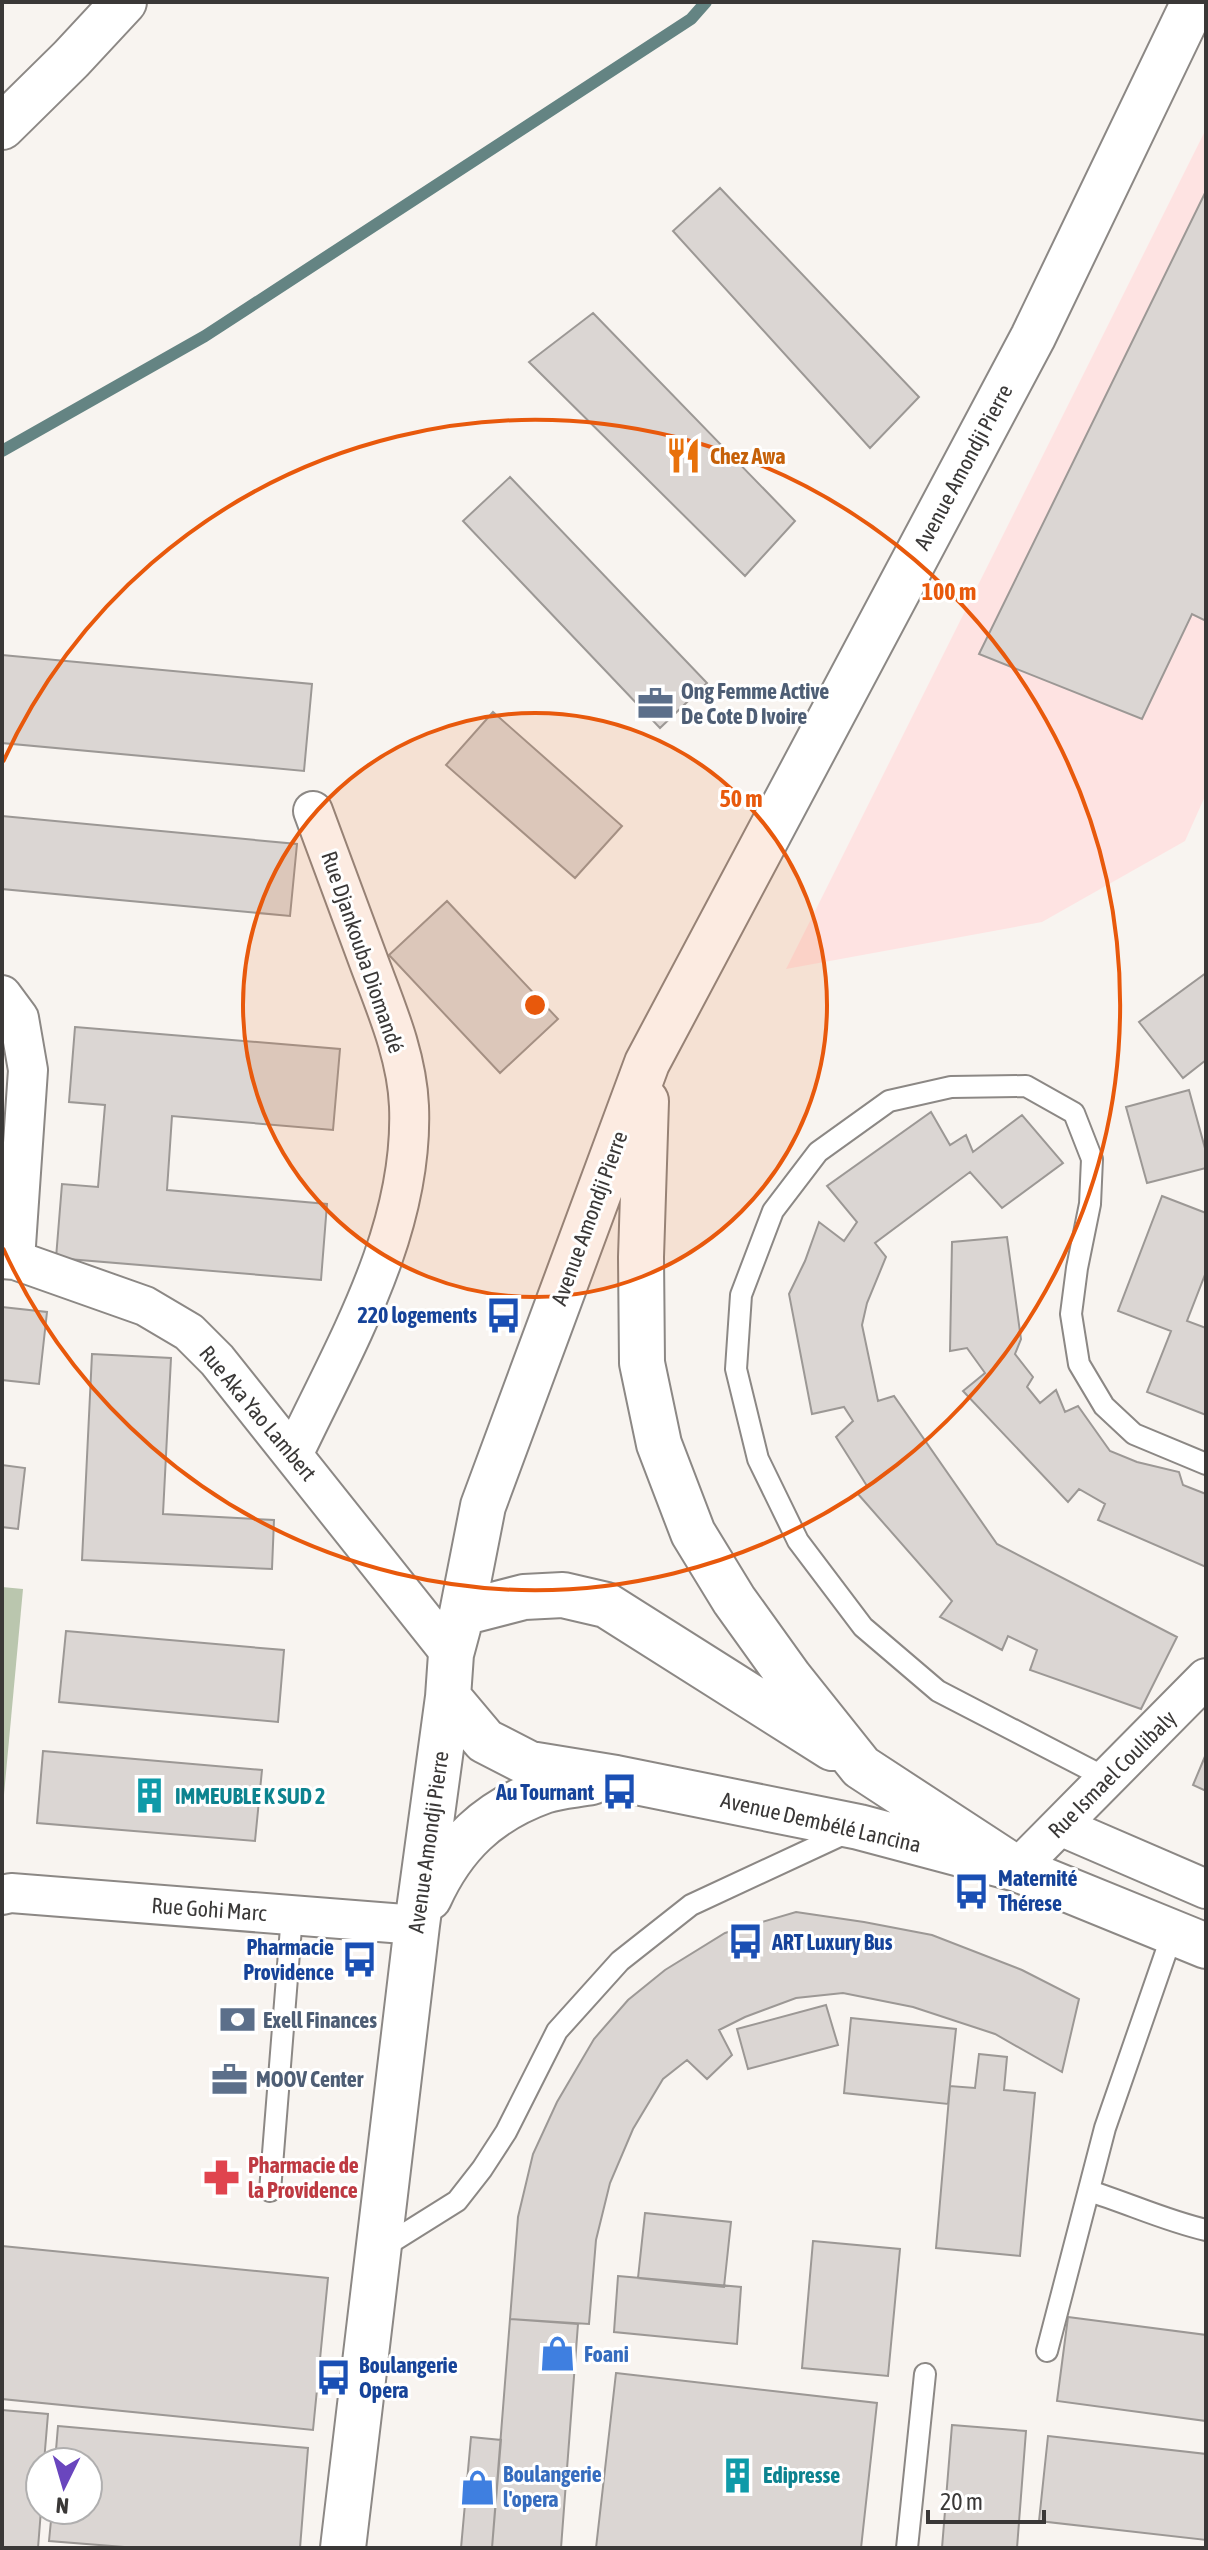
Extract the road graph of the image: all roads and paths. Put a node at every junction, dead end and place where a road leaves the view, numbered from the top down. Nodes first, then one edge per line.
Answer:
1 (124, 2) edge
2 (1194, 2) edge
3 (2, 127) edge
4 (313, 811) dead end
5 (2, 995) edge
6 (647, 1063) junction
7 (8, 1260) edge
8 (293, 1455) junction
9 (1206, 1464) edge
10 (457, 1633) junction
11 (1206, 1678) edge
12 (448, 1697) junction
13 (861, 1767) junction
14 (616, 1778) junction
15 (1108, 1779) junction
16 (1060, 1826) junction
17 (859, 1827) junction
18 (1017, 1869) junction
19 (1206, 1889) edge
20 (2, 1895) edge
21 (292, 1915) junction
22 (417, 1925) junction
23 (1190, 1939) edge
24 (270, 2191) dead end
25 (1089, 2191) junction
26 (1206, 2230) edge
27 (378, 2250) junction
28 (1047, 2351) dead end
29 (925, 2374) dead end
30 (343, 2548) edge
31 (907, 2548) edge

1 - 3 main road
2 - 6 main road, Avenue Amondji Pierre
4 - 8 street, Rue Djankouba Diomandé
5 - 7 street
6 - 10 main road, Avenue Amondji Pierre
6 - 13 main road
7 - 8 street, Rue Aka Yao Lambert
8 - 10 street, Rue Aka Yao Lambert
9 - 15 lane
10 - 12 main road, Avenue Amondji Pierre
10 - 13 main road
11 - 15 street, Rue Ismael Coulibaly
12 - 14 main road, Avenue Dembélé Lancina
12 - 22 main road, Avenue Amondji Pierre
13 - 18 main road
14 - 17 main road, Avenue Dembélé Lancina
14 - 22 main road
15 - 16 street, Rue Ismael Coulibaly
16 - 18 street, Rue Ismael Coulibaly
16 - 19 street
17 - 18 main road, Avenue Dembélé Lancina
17 - 27 lane
18 - 23 main road, Avenue Dembélé Lancina
20 - 21 street, Rue Gohi Marc
21 - 22 street, Rue Gohi Marc
21 - 24 lane
22 - 27 main road, Avenue Amondji Pierre
23 - 25 lane
25 - 26 lane
25 - 28 lane
27 - 30 main road, Avenue Amondji Pierre
29 - 31 lane

